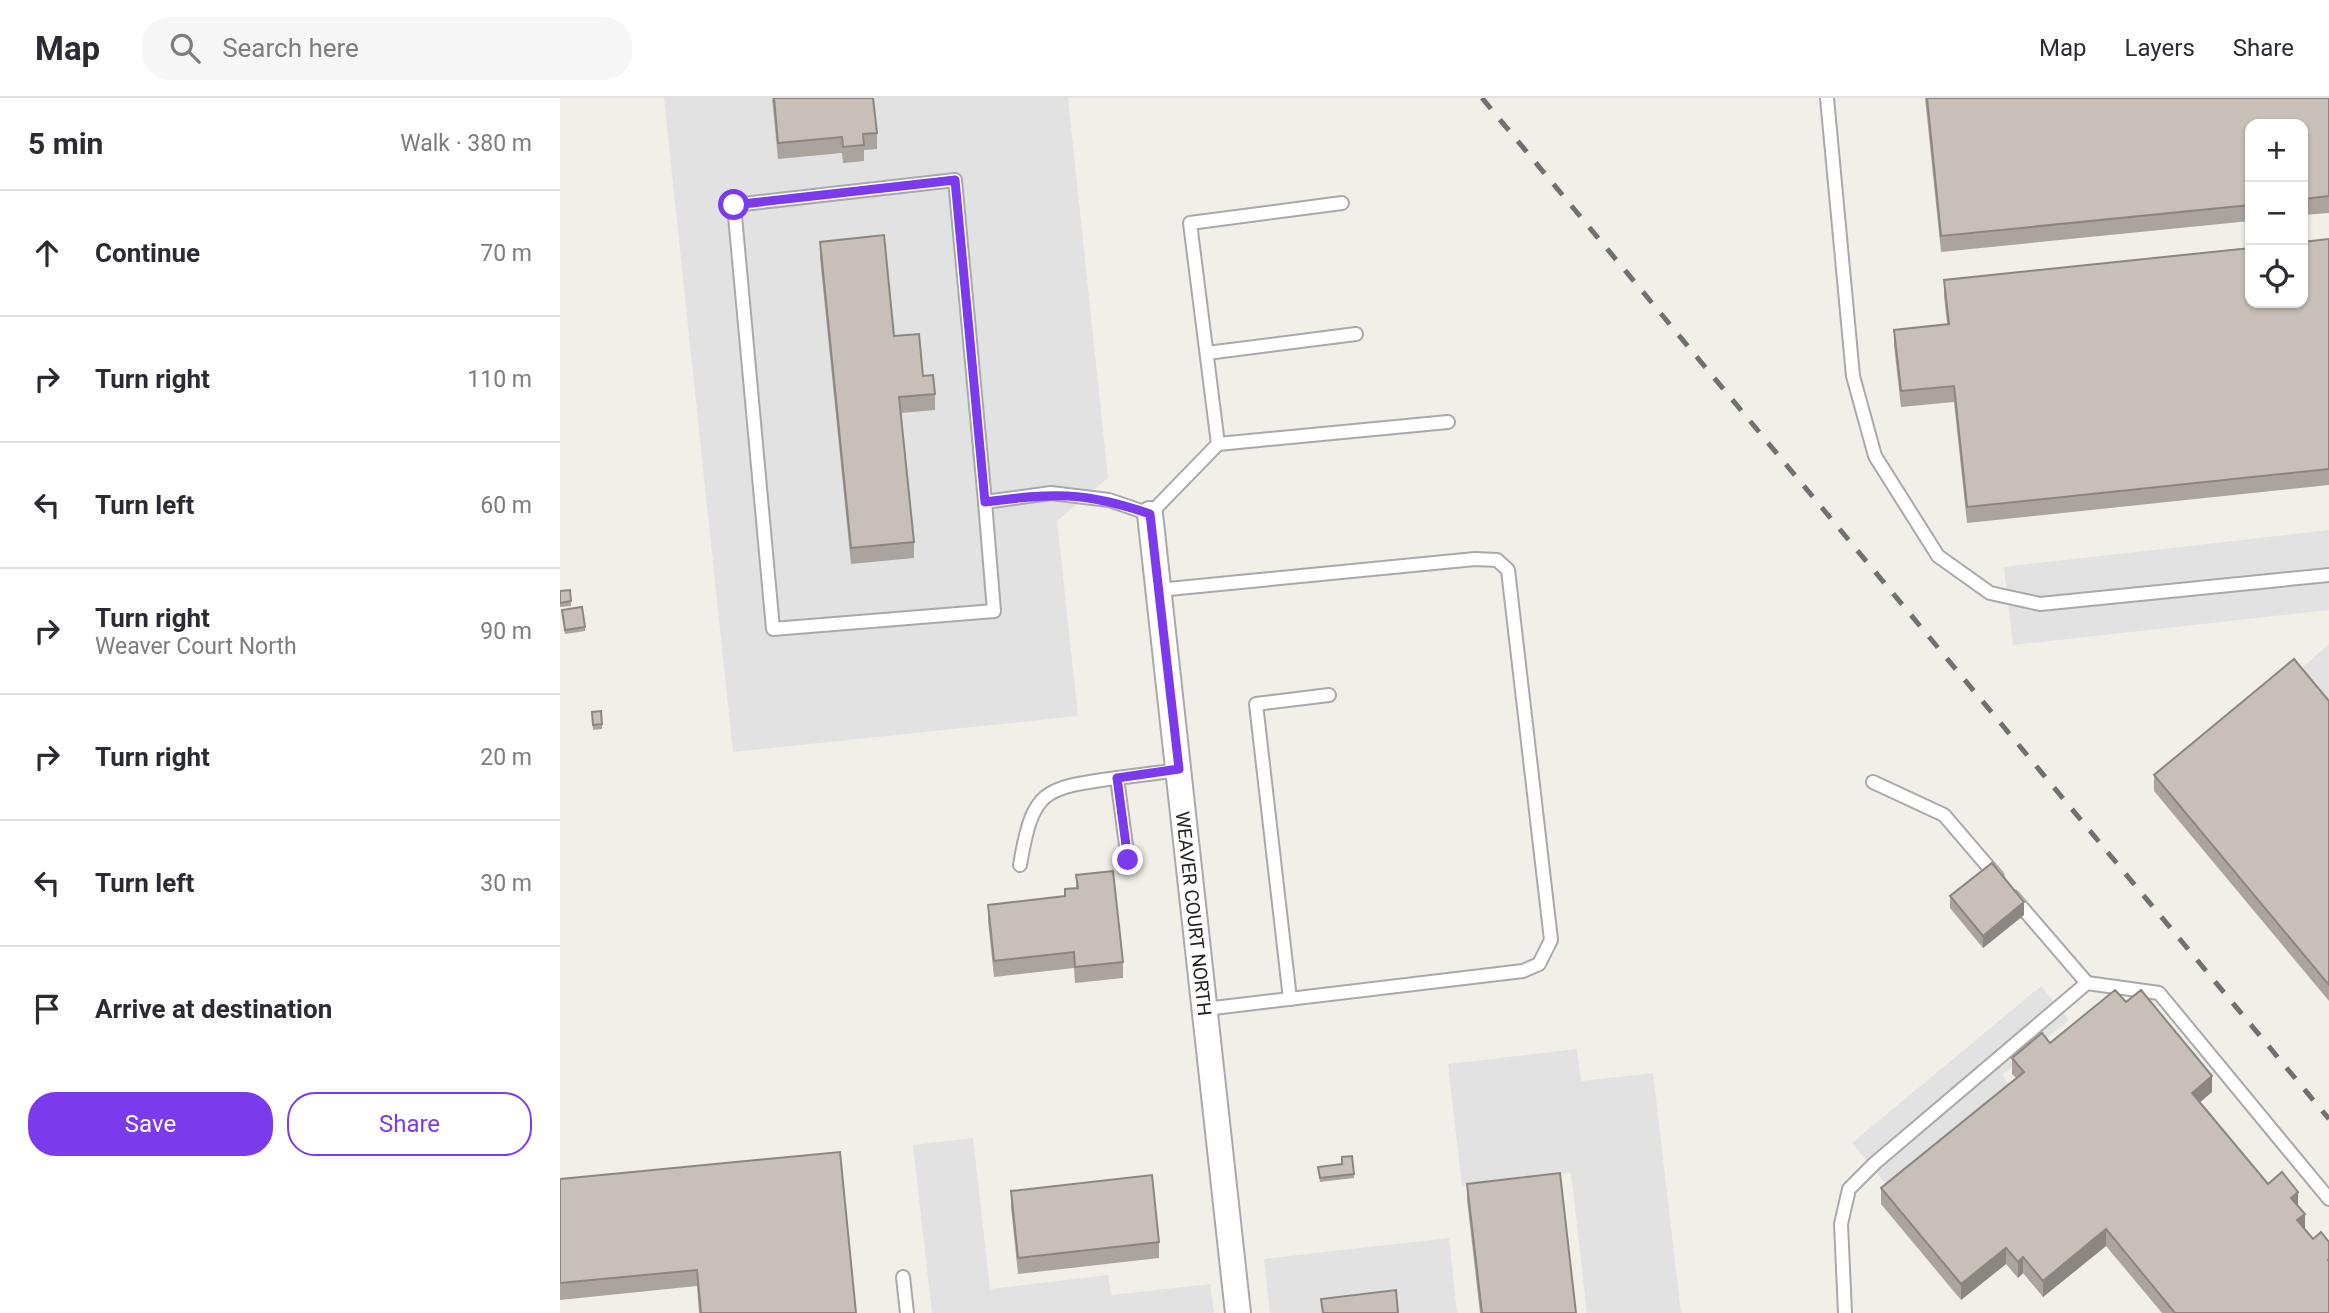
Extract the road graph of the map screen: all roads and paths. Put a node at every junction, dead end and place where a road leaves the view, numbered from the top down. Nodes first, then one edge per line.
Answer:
1 (1827, 98) edge
2 (1342, 203) dead end
3 (1356, 334) dead end
4 (1207, 353) junction
5 (1447, 422) dead end
6 (1218, 444) junction
7 (985, 502) junction
8 (1150, 514) junction
9 (2329, 575) edge
10 (1158, 590) junction
11 (1329, 695) dead end
12 (1179, 769) junction
13 (1117, 778) junction
14 (1873, 782) dead end
15 (1128, 860) dead end
16 (1020, 865) dead end
17 (2087, 983) junction
18 (1290, 999) junction
19 (1205, 1009) junction
20 (2329, 1199) edge
21 (903, 1277) dead end
22 (907, 1313) edge
23 (1238, 1313) edge
24 (1845, 1313) edge

1 - 9 lane
2 - 4 lane
3 - 4 lane
4 - 6 lane
5 - 6 lane
6 - 8 lane
7 - 7 lane
7 - 8 lane
8 - 10 street, WEAVER COURT NORTH
10 - 12 street, WEAVER COURT NORTH
10 - 18 lane
11 - 18 lane
12 - 13 lane
12 - 19 street, WEAVER COURT NORTH
13 - 15 lane
13 - 16 lane
14 - 17 lane
17 - 20 lane
17 - 24 lane
18 - 19 lane
19 - 23 street, WEAVER COURT NORTH
21 - 22 lane

